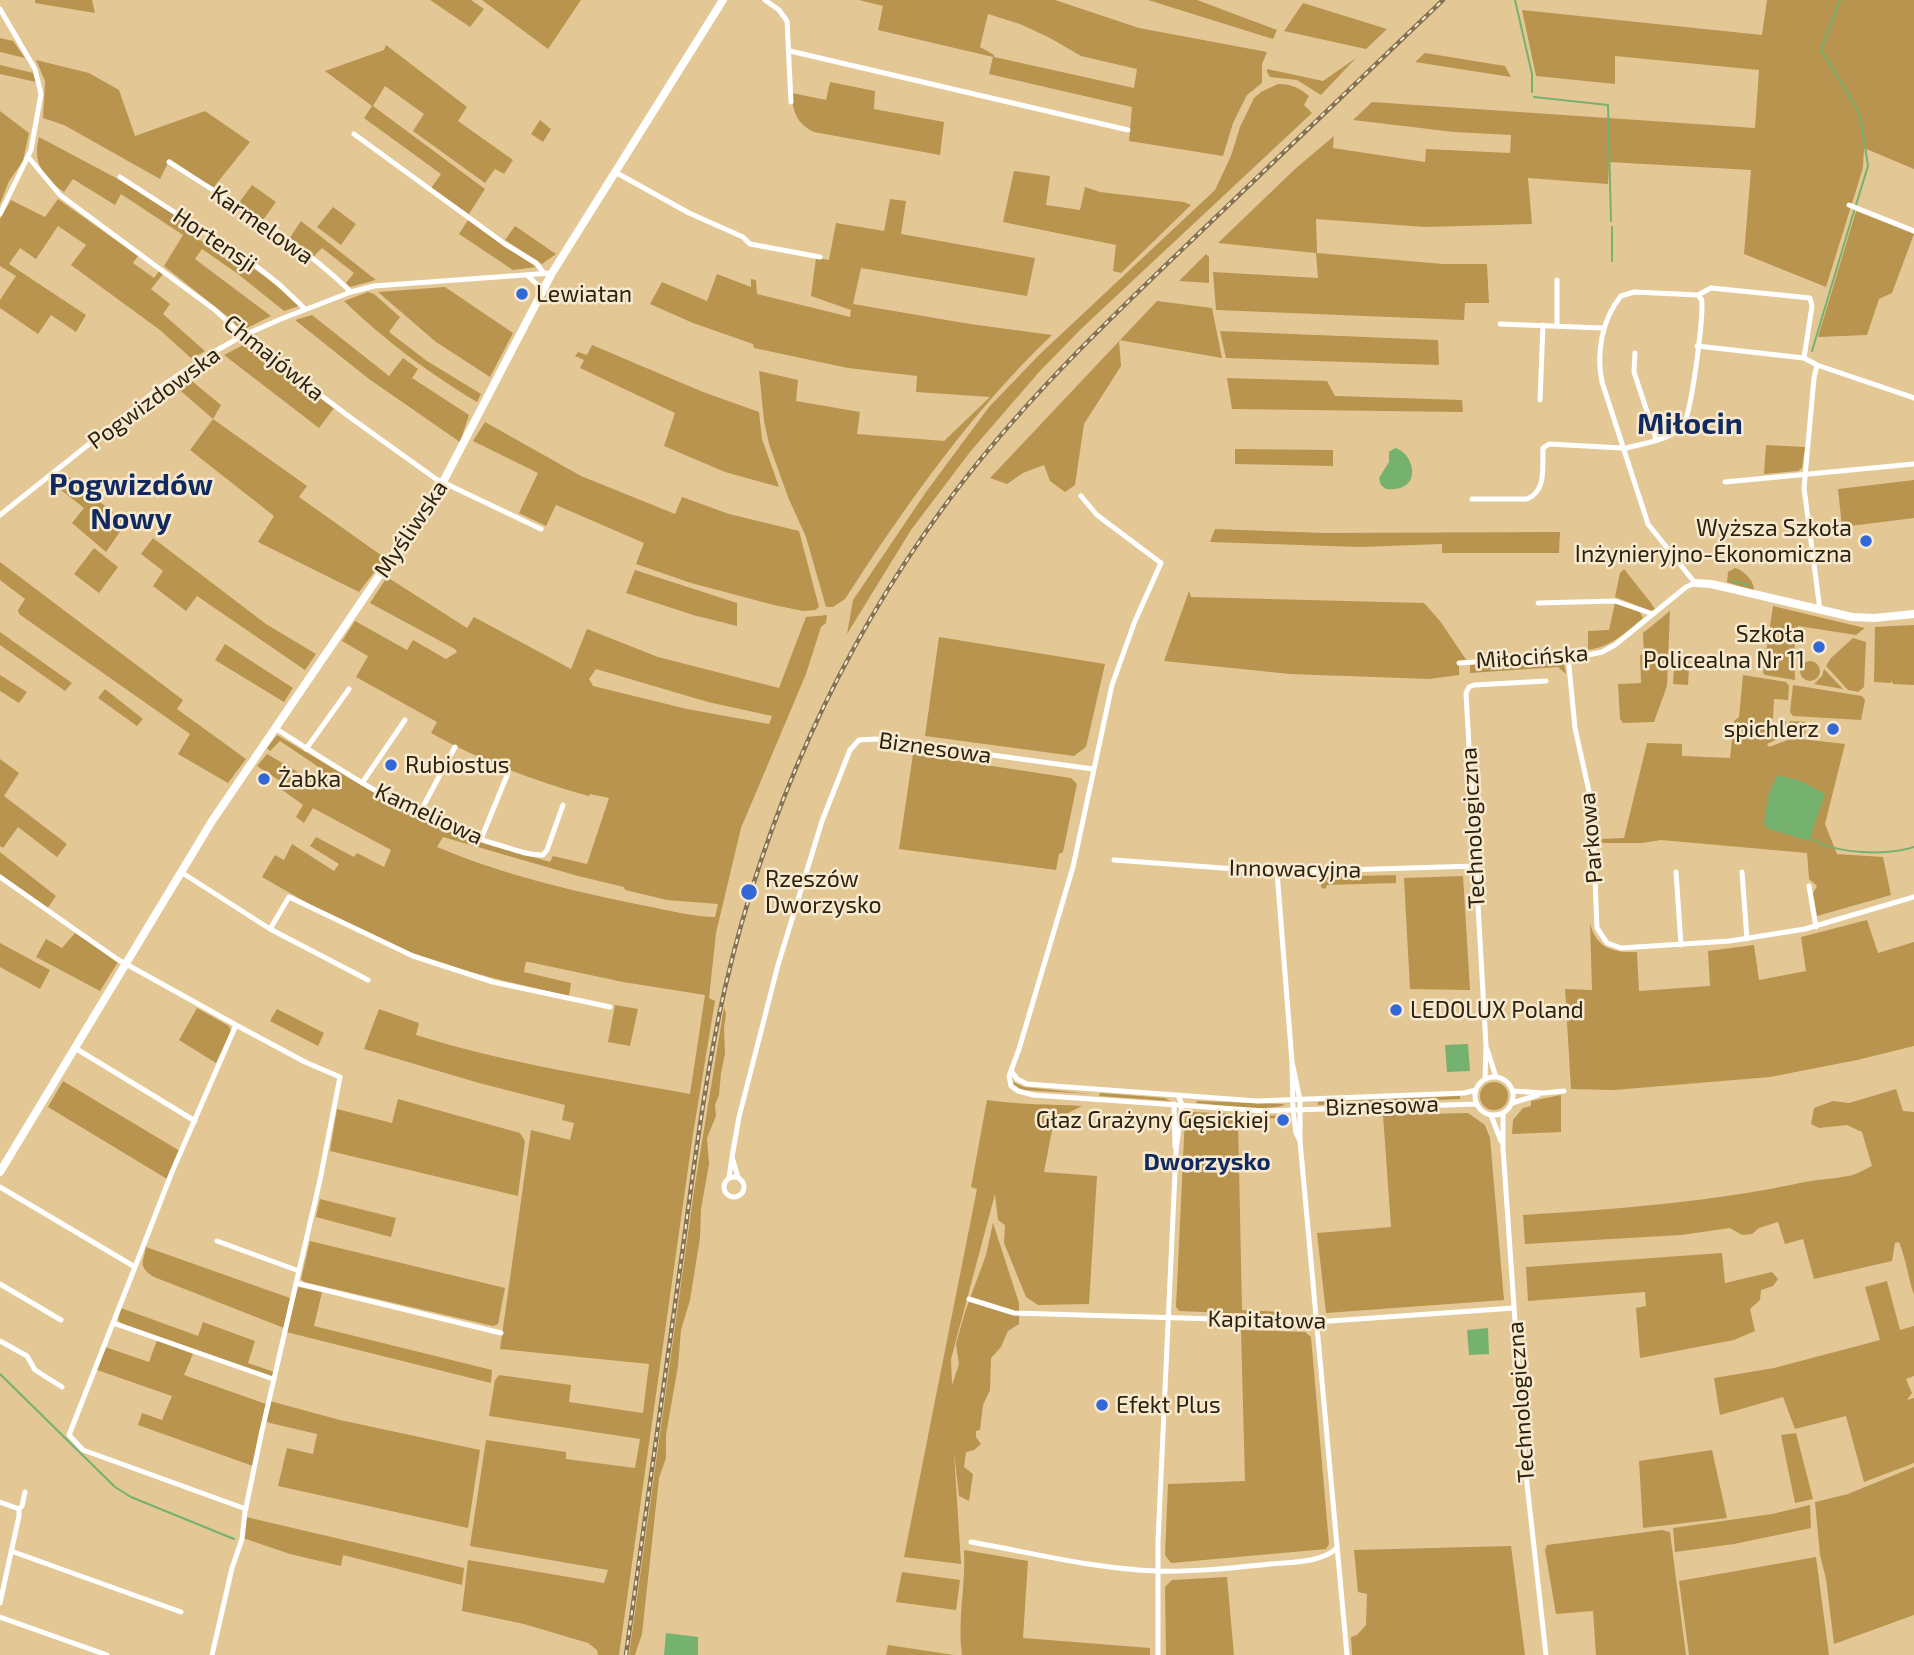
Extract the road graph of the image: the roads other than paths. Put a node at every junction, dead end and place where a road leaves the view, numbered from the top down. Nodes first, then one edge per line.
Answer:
1 (723, 0) edge
2 (765, 0) edge
3 (0, 9) edge
4 (790, 51) junction
5 (791, 102) dead end
6 (1128, 130) dead end
7 (354, 134) dead end
8 (29, 158) junction
9 (169, 162) dead end
10 (615, 172) junction
11 (120, 177) dead end
12 (1849, 205) dead end
13 (0, 214) edge
14 (1914, 231) edge
15 (820, 257) dead end
16 (548, 272) junction
17 (528, 276) junction
18 (1557, 279) dead end
19 (542, 290) junction
20 (351, 292) junction
21 (1698, 295) junction
22 (305, 309) junction
23 (1500, 324) dead end
24 (1543, 325) junction
25 (1557, 325) junction
26 (1603, 328) junction
27 (242, 335) junction
28 (1697, 346) junction
29 (1635, 353) dead end
30 (1804, 358) junction
31 (1817, 366) junction
32 (1914, 398) edge
33 (1540, 400) dead end
34 (1656, 439) junction
35 (1622, 448) junction
36 (1914, 464) edge
37 (1804, 475) junction
38 (443, 482) junction
39 (1725, 482) dead end
40 (1081, 496) dead end
41 (1472, 499) dead end
42 (0, 515) edge
43 (541, 529) dead end
44 (1695, 583) junction
45 (1538, 603) dead end
46 (1820, 610) junction
47 (1653, 614) junction
48 (1914, 614) edge
49 (1568, 656) junction
50 (1459, 663) dead end
51 (1546, 681) dead end
52 (349, 689) dead end
53 (405, 720) dead end
54 (275, 729) junction
55 (455, 747) dead end
56 (306, 749) junction
57 (1093, 769) junction
58 (508, 772) dead end
59 (362, 783) junction
60 (563, 805) dead end
61 (419, 814) junction
62 (481, 839) junction
63 (1114, 860) dead end
64 (1475, 866) junction
65 (181, 872) junction
66 (1676, 872) dead end
67 (1742, 872) dead end
68 (1277, 873) junction
69 (0, 877) edge
70 (1810, 886) dead end
71 (1914, 897) edge
72 (1816, 927) junction
73 (270, 929) junction
74 (1747, 939) junction
75 (1681, 945) junction
76 (126, 963) junction
77 (368, 981) dead end
78 (610, 1007) dead end
79 (236, 1025) junction
80 (1486, 1046) junction
81 (75, 1048) junction
82 (1292, 1062) junction
83 (1012, 1072) junction
84 (1496, 1077) junction
85 (1485, 1079) junction
86 (1476, 1090) junction
87 (1513, 1090) junction
88 (1564, 1091) dead end
89 (1544, 1093) junction
90 (1178, 1095) junction
91 (1293, 1100) junction
92 (1300, 1100) junction
93 (1512, 1103) junction
94 (1477, 1104) junction
95 (1174, 1105) junction
96 (1182, 1105) junction
97 (1297, 1110) junction
98 (1503, 1113) junction
99 (1491, 1115) junction
100 (195, 1121) junction
101 (1503, 1148) junction
102 (1176, 1151) junction
103 (732, 1157) junction
104 (0, 1172) edge
105 (738, 1177) junction
106 (729, 1178) junction
107 (0, 1187) edge
108 (217, 1241) dead end
109 (135, 1267) junction
110 (299, 1271) junction
111 (296, 1283) junction
112 (0, 1284) edge
113 (969, 1299) dead end
114 (1514, 1308) junction
115 (1168, 1318) junction
116 (61, 1320) dead end
117 (1316, 1322) junction
118 (113, 1323) junction
119 (501, 1333) dead end
120 (0, 1341) edge
121 (273, 1379) junction
122 (62, 1387) dead end
123 (25, 1492) dead end
124 (0, 1502) edge
125 (19, 1508) junction
126 (246, 1509) junction
127 (971, 1542) dead end
128 (1337, 1548) junction
129 (11, 1551) junction
130 (1157, 1571) junction
131 (0, 1603) edge
132 (181, 1612) dead end
133 (0, 1617) edge
134 (107, 1655) edge
135 (212, 1655) edge
136 (1158, 1655) edge
137 (1346, 1655) edge
138 (1546, 1655) edge

1 - 10 street, Myśliwska
2 - 4 street
3 - 8 street
4 - 5 street
4 - 6 street
7 - 16 street
8 - 13 street
8 - 27 street, Chmajówka
9 - 20 street, Karmelowa
10 - 15 street
10 - 16 street, Myśliwska
11 - 22 street, Hortensji
12 - 14 street
16 - 17 street, Pogwizdowska
16 - 19 street, Myśliwska
17 - 19 street
17 - 20 street, Pogwizdowska
18 - 25 street
19 - 38 street, Myśliwska
20 - 22 street, Pogwizdowska
21 - 26 street
21 - 28 street
21 - 30 street
22 - 27 street, Pogwizdowska
23 - 24 street
24 - 25 street
24 - 33 street
25 - 26 street
26 - 35 street
27 - 38 street, Chmajówka
27 - 42 street, Pogwizdowska
28 - 30 street
28 - 34 street
29 - 34 street
30 - 31 street
31 - 32 street
31 - 37 street
34 - 35 street
35 - 41 street
35 - 44 street
36 - 37 street
37 - 39 street
37 - 46 street
38 - 43 street, Chmajówka
38 - 54 street, Myśliwska
40 - 57 street
44 - 46 street
44 - 47 street, Miłocińska
45 - 47 street
46 - 48 street
47 - 49 street, Miłocińska
49 - 50 street, Miłocińska
49 - 75 street, Parkowa
51 - 64 street, Technologiczna
52 - 56 street
53 - 59 street
54 - 56 street, Kameliowa
54 - 65 street, Myśliwska
55 - 61 street
56 - 59 street, Kameliowa
57 - 83 street
57 - 103 street, Biznesowa
58 - 62 street
59 - 61 street, Kameliowa
60 - 62 street, Kameliowa
61 - 62 street, Kameliowa
63 - 68 street, Innowacyjna
64 - 68 street, Innowacyjna
64 - 80 street, Technologiczna
65 - 73 street
65 - 76 street, Myśliwska
66 - 75 street
67 - 74 street
68 - 82 street
69 - 76 street
70 - 72 street
71 - 72 street, Parkowa
72 - 74 street, Parkowa
73 - 77 street
73 - 78 street
74 - 75 street, Parkowa
76 - 79 street
76 - 81 street, Myśliwska
79 - 100 street
79 - 110 street
80 - 84 street, Technologiczna
80 - 85 street, Technologiczna
81 - 100 street
81 - 104 street, Myśliwska
82 - 91 street
82 - 92 street
83 - 90 street, Biznesowa
83 - 95 street, Biznesowa
84 - 85 street
84 - 87 street
85 - 86 street
86 - 92 street, Biznesowa
86 - 94 street
87 - 89 street
87 - 93 street
88 - 89 street
89 - 93 street
90 - 91 street, Biznesowa
90 - 95 street
90 - 96 street
91 - 92 street, Biznesowa
91 - 97 street
92 - 97 street
93 - 98 street
94 - 97 street, Biznesowa
94 - 99 street
95 - 96 street, Biznesowa
95 - 102 street
96 - 97 street, Biznesowa
96 - 102 street
97 - 117 street
98 - 99 street
98 - 101 street, Technologiczna
99 - 101 street, Technologiczna
100 - 109 street
101 - 114 street, Technologiczna
102 - 115 street
103 - 105 street
103 - 106 street
105 - 106 street
105 - 106 street
107 - 109 street
108 - 110 street
109 - 118 street
110 - 111 street
111 - 119 street
111 - 121 street
112 - 116 street
113 - 115 street, Kapitałowa
114 - 117 street, Kapitałowa
114 - 138 street, Technologiczna
115 - 117 street, Kapitałowa
115 - 130 street
117 - 128 street
118 - 121 street
118 - 126 street
120 - 122 street
121 - 126 street
123 - 125 street
124 - 125 street
125 - 129 street
126 - 135 street
127 - 130 street
128 - 130 street
128 - 137 street
129 - 131 street
129 - 132 street
130 - 136 street
133 - 134 street

